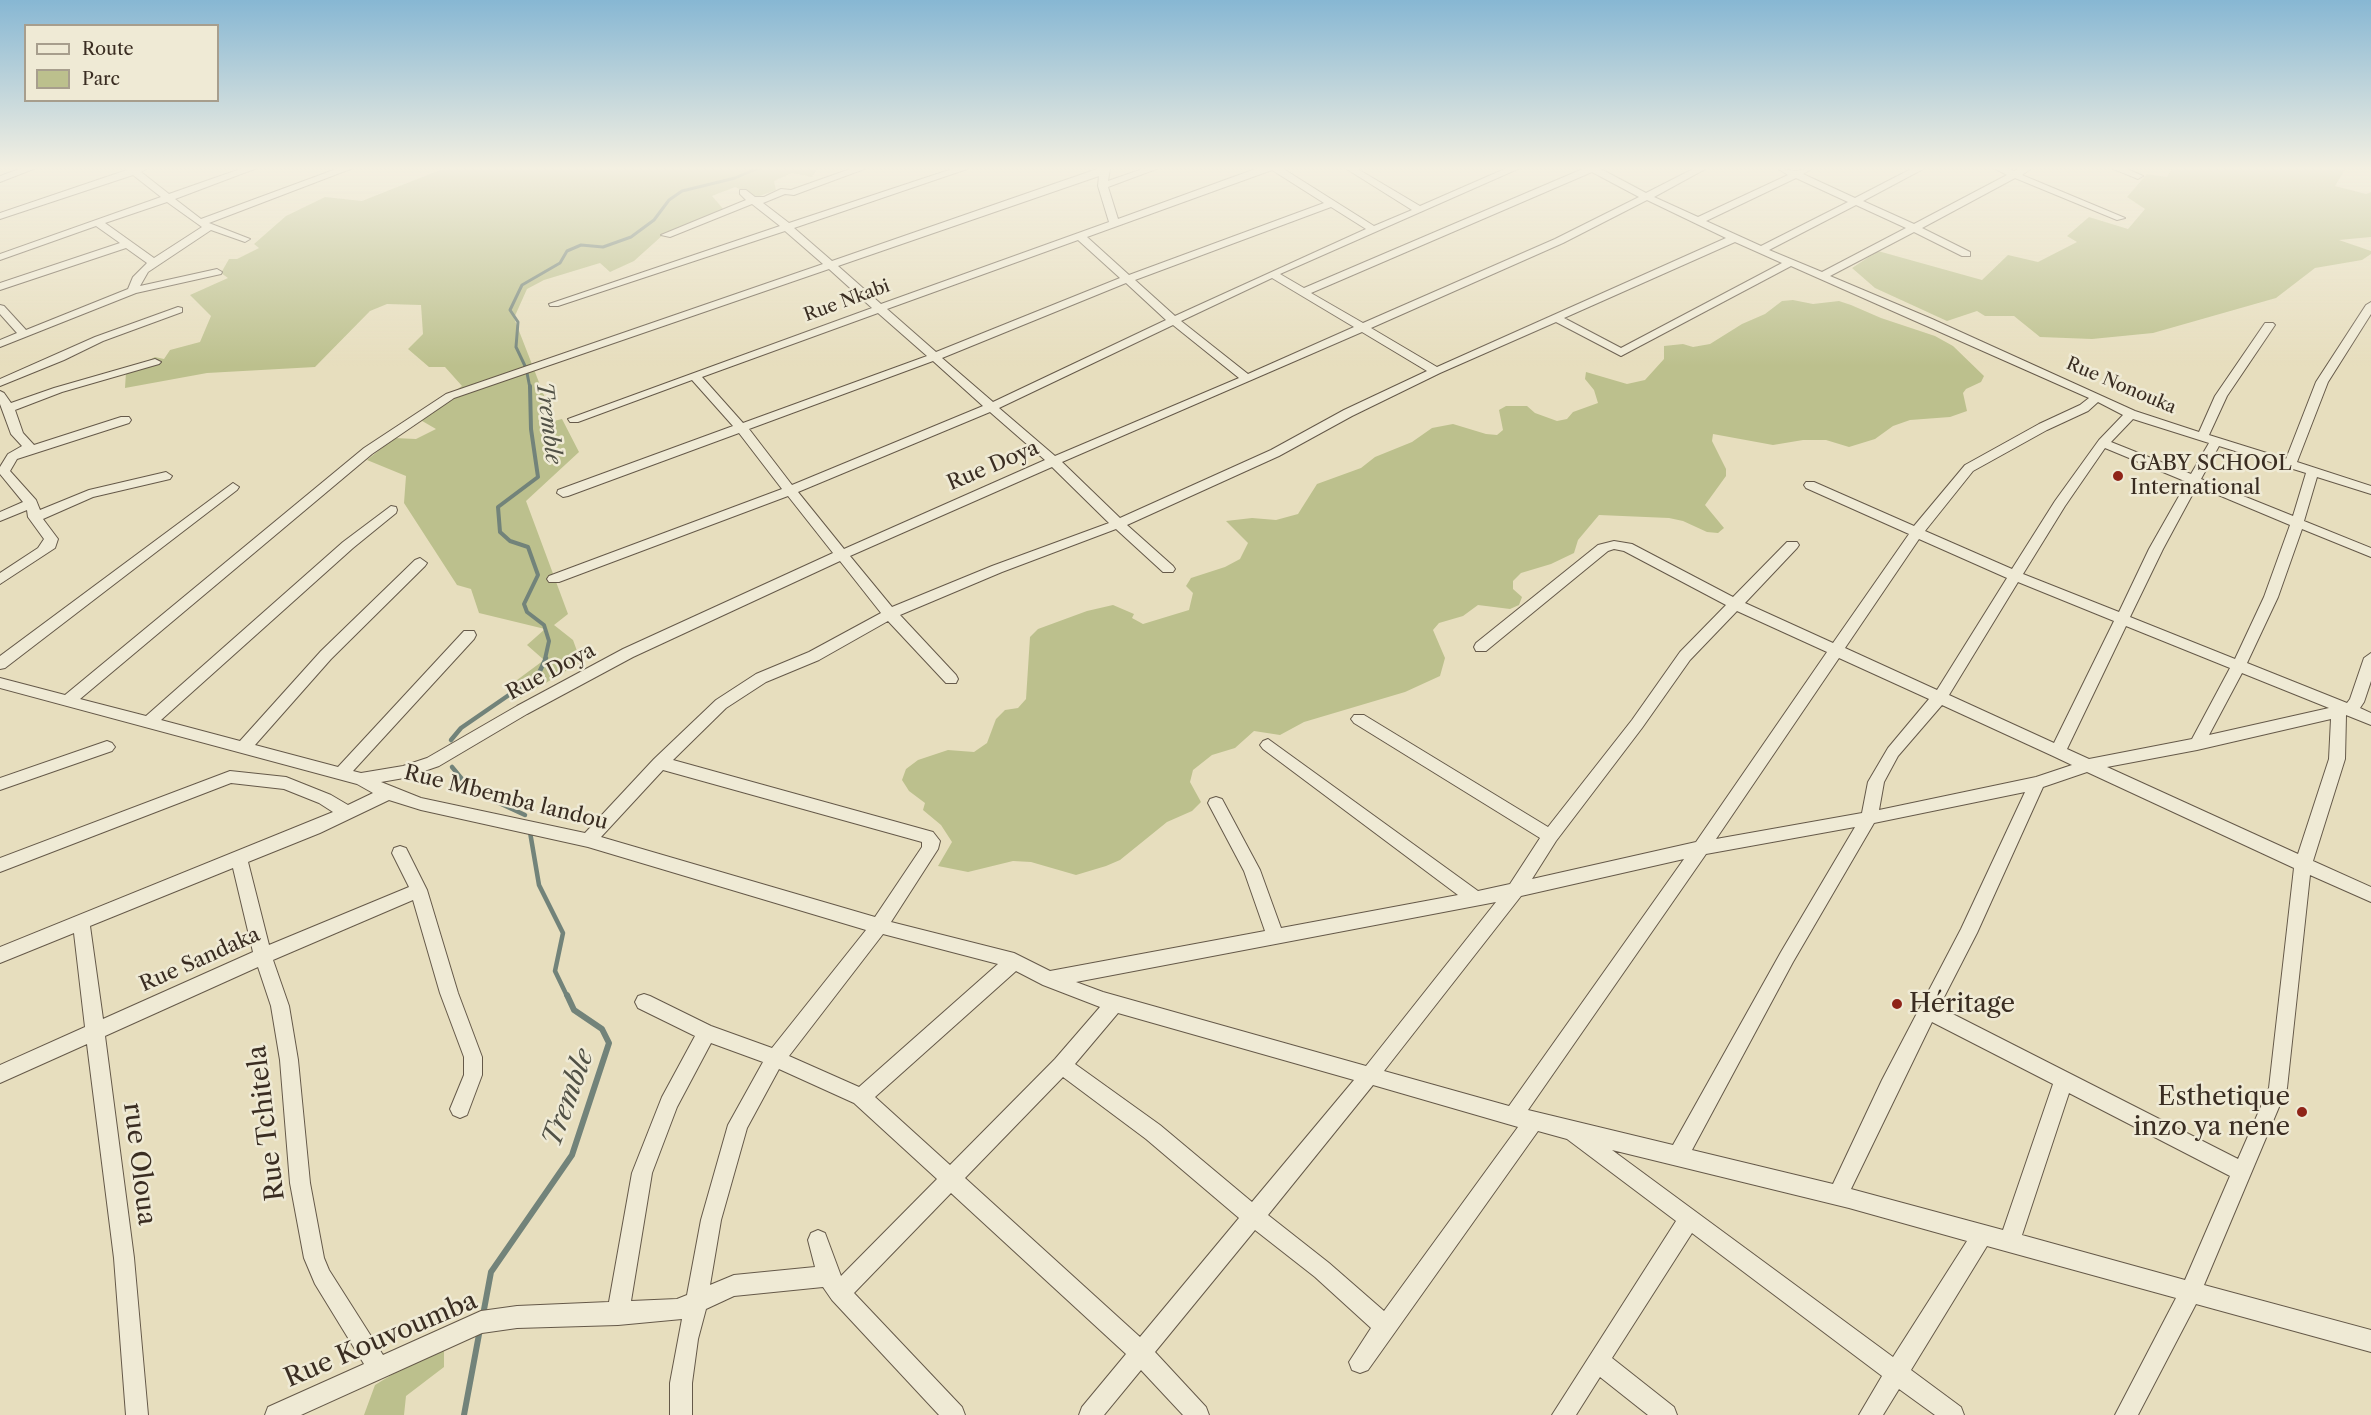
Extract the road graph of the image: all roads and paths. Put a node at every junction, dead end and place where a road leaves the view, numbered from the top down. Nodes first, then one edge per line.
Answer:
1 (66, 234) edge
2 (113, 234) edge
3 (193, 234) edge
4 (233, 234) edge
5 (766, 234) edge
6 (795, 234) edge
7 (919, 234) edge
8 (1086, 234) edge
9 (1249, 234) edge
10 (1365, 234) edge
11 (1440, 234) edge
12 (1573, 234) edge
13 (1726, 234) edge
14 (1790, 234) edge
15 (1904, 234) edge
16 (1928, 234) edge
17 (1080, 236) junction
18 (1734, 238) junction
19 (245, 239) dead end
20 (127, 244) junction
21 (1761, 250) junction
22 (1966, 254) dead end
23 (0, 257) edge
24 (154, 263) junction
25 (1789, 263) junction
26 (829, 265) junction
27 (217, 272) dead end
28 (1272, 274) junction
29 (1822, 276) junction
30 (1127, 279) junction
31 (0, 287) edge
32 (133, 291) junction
33 (1304, 292) junction
34 (555, 304) dead end
35 (2371, 305) edge
36 (0, 308) edge
37 (877, 309) junction
38 (178, 310) dead end
39 (1555, 316) junction
40 (1172, 319) junction
41 (5, 322) edge
42 (2269, 325) dead end
43 (1364, 327) junction
44 (24, 334) junction
45 (0, 344) edge
46 (933, 357) junction
47 (155, 362) dead end
48 (1436, 371) junction
49 (694, 376) junction
50 (1247, 379) junction
51 (0, 382) edge
52 (0, 395) edge
53 (2097, 396) junction
54 (991, 407) junction
55 (6, 412) edge
56 (2132, 414) junction
57 (574, 419) dead end
58 (125, 420) dead end
59 (741, 429) junction
60 (2208, 440) junction
61 (2103, 443) junction
62 (6, 460) edge
63 (1054, 462) junction
64 (2290, 465) junction
65 (2312, 473) junction
66 (166, 476) dead end
67 (2193, 481) junction
68 (1810, 485) dead end
69 (233, 487) dead end
70 (2371, 490) edge
71 (790, 491) junction
72 (563, 493) dead end
73 (31, 503) junction
74 (391, 510) dead end
75 (0, 517) edge
76 (36, 517) junction
77 (1118, 524) junction
78 (2297, 524) junction
79 (1917, 532) junction
80 (1792, 545) dead end
81 (2371, 553) edge
82 (843, 555) junction
83 (420, 563) dead end
84 (1168, 569) dead end
85 (2015, 576) junction
86 (0, 579) edge
87 (554, 579) dead end
88 (1735, 604) junction
89 (890, 614) junction
90 (2122, 618) junction
91 (469, 635) dead end
92 (1481, 647) dead end
93 (1836, 650) junction
94 (2371, 658) edge
95 (0, 664) edge
96 (2240, 665) junction
97 (951, 679) dead end
98 (0, 683) edge
99 (1940, 697) junction
100 (67, 700) junction
101 (2354, 706) edge
102 (1359, 719) dead end
103 (2371, 719) edge
104 (149, 722) junction
105 (2197, 744) junction
106 (1268, 745) dead end
107 (245, 746) junction
108 (106, 747) dead end
109 (2058, 752) junction
110 (660, 763) junction
111 (2089, 765) junction
112 (340, 775) junction
113 (361, 779) junction
114 (2037, 783) junction
115 (0, 784) edge
116 (388, 793) junction
117 (1216, 803) dead end
118 (346, 812) junction
119 (1869, 818) junction
120 (1550, 836) junction
121 (588, 840) junction
122 (1701, 848) junction
123 (400, 853) dead end
124 (239, 859) junction
125 (0, 865) edge
126 (2303, 866) junction
127 (1516, 888) junction
128 (419, 890) junction
129 (2371, 895) edge
130 (1476, 899) junction
131 (81, 920) junction
132 (870, 923) junction
133 (1275, 935) junction
134 (0, 955) edge
135 (262, 956) junction
136 (1014, 961) junction
137 (1049, 979) junction
138 (644, 1002) dead end
139 (1114, 1004) junction
140 (1927, 1010) junction
141 (96, 1032) junction
142 (707, 1033) junction
143 (774, 1059) junction
144 (1062, 1065) junction
145 (0, 1074) edge
146 (1369, 1076) junction
147 (2064, 1081) junction
148 (861, 1097) junction
149 (460, 1109) dead end
150 (1513, 1116) junction
151 (1534, 1121) junction
152 (1570, 1130) junction
153 (1678, 1156) junction
154 (2241, 1171) junction
155 (951, 1179) junction
156 (1838, 1195) junction
157 (1254, 1217) junction
158 (1690, 1218) junction
159 (1983, 1234) junction
160 (818, 1240) dead end
161 (2009, 1242) junction
162 (833, 1284) junction
163 (2191, 1291) junction
164 (697, 1301) junction
165 (618, 1314) junction
166 (1385, 1326) junction
167 (2371, 1341) edge
168 (1142, 1354) junction
169 (1598, 1361) junction
170 (1360, 1362) dead end
171 (379, 1368) junction
172 (1896, 1373) junction
173 (137, 1415) edge
174 (276, 1415) edge
175 (681, 1415) edge
176 (954, 1415) edge
177 (1090, 1415) edge
178 (1198, 1415) edge
179 (1563, 1415) edge
180 (1666, 1415) edge
181 (1870, 1415) edge
182 (1953, 1415) edge
183 (2126, 1415) edge

1 - 23 street
2 - 20 street
3 - 24 street
4 - 19 street
5 - 34 street
6 - 26 street
7 - 26 street
8 - 17 street, Rue Nkabi
9 - 30 street
10 - 28 street
11 - 33 street
12 - 43 street, Rue Doya
13 - 18 street, Rue Nonouka
14 - 21 street
15 - 29 street
16 - 22 street
17 - 30 street
17 - 37 street, Rue Nkabi
18 - 21 street, Rue Nonouka
18 - 39 street
20 - 24 street
20 - 31 street
21 - 25 street, Rue Nonouka
24 - 32 street
25 - 29 street, Rue Nonouka
25 - 39 street
26 - 37 street
26 - 100 street
27 - 32 street
28 - 33 street
28 - 40 street
29 - 53 street, Rue Nonouka
30 - 40 street
30 - 46 street
32 - 44 street
33 - 43 street
35 - 64 street
36 - 41 street
37 - 46 street
37 - 49 street, Rue Nkabi
38 - 51 street
39 - 48 street
40 - 50 street
40 - 54 street
41 - 44 street
42 - 60 street
43 - 48 street
43 - 50 street, Rue Doya
44 - 45 street
46 - 54 street
46 - 59 street
47 - 55 street
48 - 77 street
49 - 57 street, Rue Nkabi
49 - 59 street
50 - 63 street, Rue Doya
52 - 55 street
53 - 56 street, Rue Nonouka
53 - 79 street
54 - 63 street
54 - 71 street
55 - 62 street
56 - 60 street, Rue Nonouka
56 - 61 street
58 - 62 street
59 - 71 street
59 - 72 street
60 - 64 street, Rue Nonouka
60 - 67 street
61 - 67 street
61 - 85 street
62 - 73 street
63 - 77 street
63 - 82 street, Rue Doya
64 - 65 street, Rue Nonouka
65 - 70 street, Rue Nonouka
65 - 78 street
66 - 76 street
67 - 78 street
67 - 90 street
68 - 79 street
69 - 95 street
71 - 82 street
71 - 87 street
73 - 75 street
73 - 76 street
74 - 104 street
76 - 86 street
77 - 84 street
77 - 89 street
78 - 81 street
78 - 96 street
79 - 85 street
79 - 93 street
80 - 88 street
82 - 89 street
82 - 113 street, Rue Doya
83 - 107 street
85 - 90 street
85 - 99 street
88 - 92 street
88 - 93 street
88 - 120 street
89 - 97 street
89 - 110 street
90 - 96 street
90 - 109 street
91 - 112 street
93 - 99 street
93 - 122 street
94 - 101 street
96 - 101 street
96 - 105 street
98 - 100 street, Rue Mbemba landou
99 - 109 street
99 - 119 street
100 - 104 street, Rue Mbemba landou
101 - 103 street
101 - 105 street
101 - 126 street
102 - 120 street
104 - 107 street, Rue Mbemba landou
105 - 111 street
106 - 130 street
107 - 112 street, Rue Mbemba landou
108 - 115 street
109 - 111 street
110 - 121 street
110 - 132 street
111 - 114 street
111 - 126 street
112 - 113 street, Rue Mbemba landou
113 - 116 street, Rue Mbemba landou
114 - 119 street
114 - 140 street
116 - 118 street
116 - 121 street, Rue Mbemba landou
117 - 133 street
118 - 124 street
118 - 125 street
119 - 122 street
119 - 153 street
120 - 127 street
121 - 132 street, Rue Mbemba landou
122 - 127 street
122 - 150 street
123 - 128 street
124 - 131 street
124 - 135 street, Rue Tchitela
126 - 129 street
126 - 154 street
127 - 130 street
127 - 146 street
128 - 135 street, Rue Sandaka
128 - 149 street
130 - 133 street
131 - 134 street
131 - 141 street, rue Oloua
132 - 136 street, Rue Mbemba landou
132 - 143 street
133 - 137 street
135 - 141 street, Rue Sandaka
135 - 171 street, Rue Tchitela
136 - 137 street, Rue Mbemba landou
136 - 148 street
137 - 139 street, Rue Mbemba landou
138 - 142 street
139 - 144 street
139 - 146 street, Rue Mbemba landou
140 - 147 street
140 - 156 street
141 - 145 street, Rue Sandaka
141 - 173 street, rue Oloua
142 - 143 street
142 - 165 street
143 - 148 street
143 - 164 street
144 - 155 street
144 - 157 street
146 - 150 street, Rue Mbemba landou
146 - 157 street
147 - 154 street
147 - 161 street
148 - 155 street
150 - 151 street, Rue Mbemba landou
151 - 152 street, Rue Mbemba landou
151 - 166 street
152 - 153 street, Rue Mbemba landou
152 - 158 street
153 - 156 street, Rue Mbemba landou
154 - 163 street
155 - 162 street
155 - 168 street
156 - 159 street, Rue Mbemba landou
157 - 166 street
157 - 168 street
158 - 169 street
158 - 172 street
159 - 161 street, Rue Mbemba landou
159 - 172 street
160 - 162 street
161 - 163 street, Rue Mbemba landou
162 - 164 street, Rue Kouvoumba
162 - 176 street
163 - 167 street, Rue Mbemba landou
163 - 183 street
164 - 165 street, Rue Kouvoumba
164 - 175 street
165 - 171 street, Rue Kouvoumba
166 - 170 street
168 - 177 street
168 - 178 street
169 - 179 street
169 - 180 street
171 - 174 street, Rue Kouvoumba
172 - 181 street
172 - 182 street

